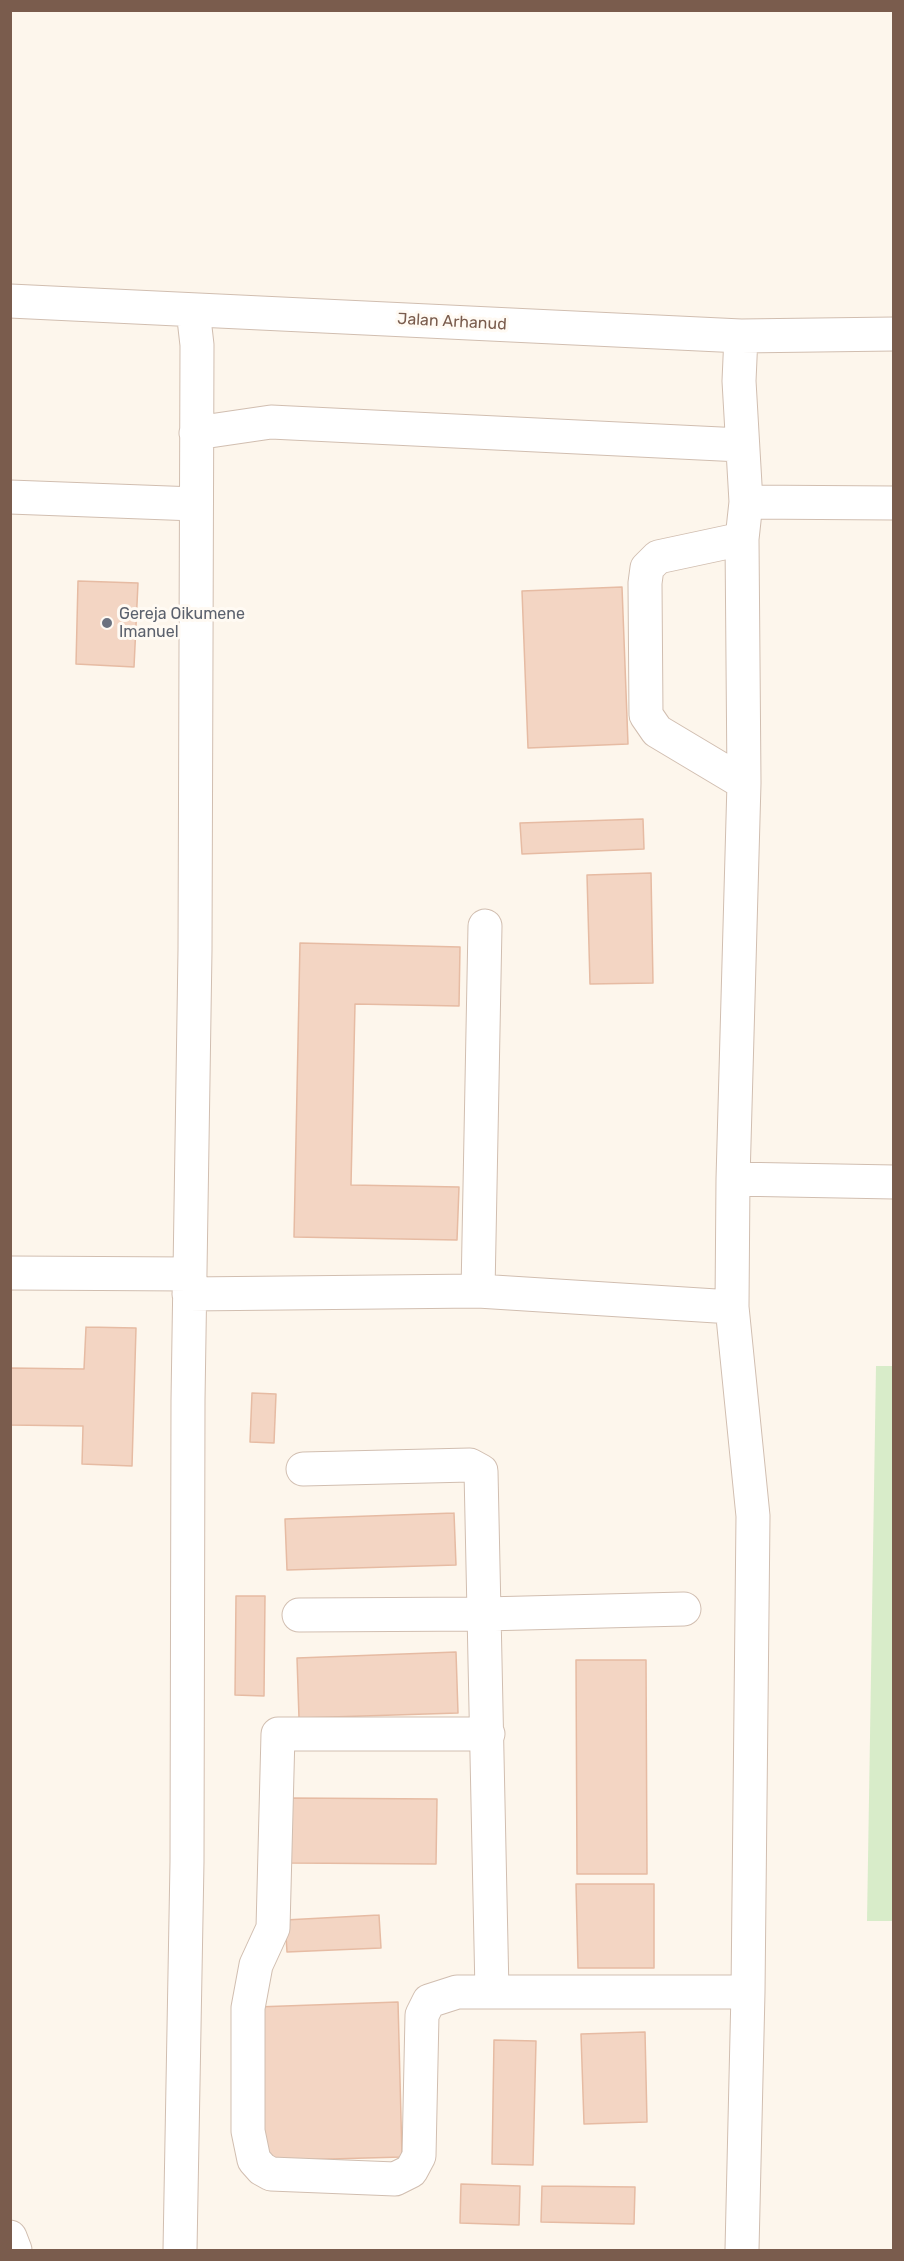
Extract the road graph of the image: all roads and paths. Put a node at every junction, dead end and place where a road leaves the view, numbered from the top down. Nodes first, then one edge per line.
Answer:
1 (10, 301) edge
2 (193, 309) junction
3 (894, 334) edge
4 (741, 336) junction
5 (196, 432) junction
6 (741, 445) junction
7 (10, 497) edge
8 (746, 502) junction
9 (894, 503) edge
10 (195, 504) junction
11 (742, 539) junction
12 (744, 783) junction
13 (485, 926) dead end
14 (733, 1179) junction
15 (894, 1182) edge
16 (10, 1274) edge
17 (189, 1284) junction
18 (478, 1291) junction
19 (732, 1308) junction
20 (303, 1469) dead end
21 (684, 1609) dead end
22 (486, 1614) junction
23 (299, 1616) dead end
24 (488, 1734) junction
25 (492, 1992) junction
26 (748, 1992) junction
27 (10, 2237) edge
28 (15, 2250) edge
29 (180, 2250) edge
30 (742, 2250) edge

1 - 2 street, Jalan Arhanud
2 - 4 street, Jalan Arhanud
2 - 5 street
3 - 4 street, Jalan Arhanud
4 - 6 street
5 - 6 street
5 - 10 street
6 - 8 street
7 - 10 street
8 - 9 street
8 - 11 street
10 - 17 street
11 - 12 street
11 - 12 street
12 - 14 street
13 - 18 street
14 - 15 street
14 - 19 street
16 - 17 street
17 - 18 street
17 - 29 street
18 - 19 street
19 - 26 street
20 - 22 street
21 - 22 street
22 - 23 street
22 - 24 street
24 - 25 street
24 - 25 street
25 - 26 street
26 - 30 street
27 - 28 street

